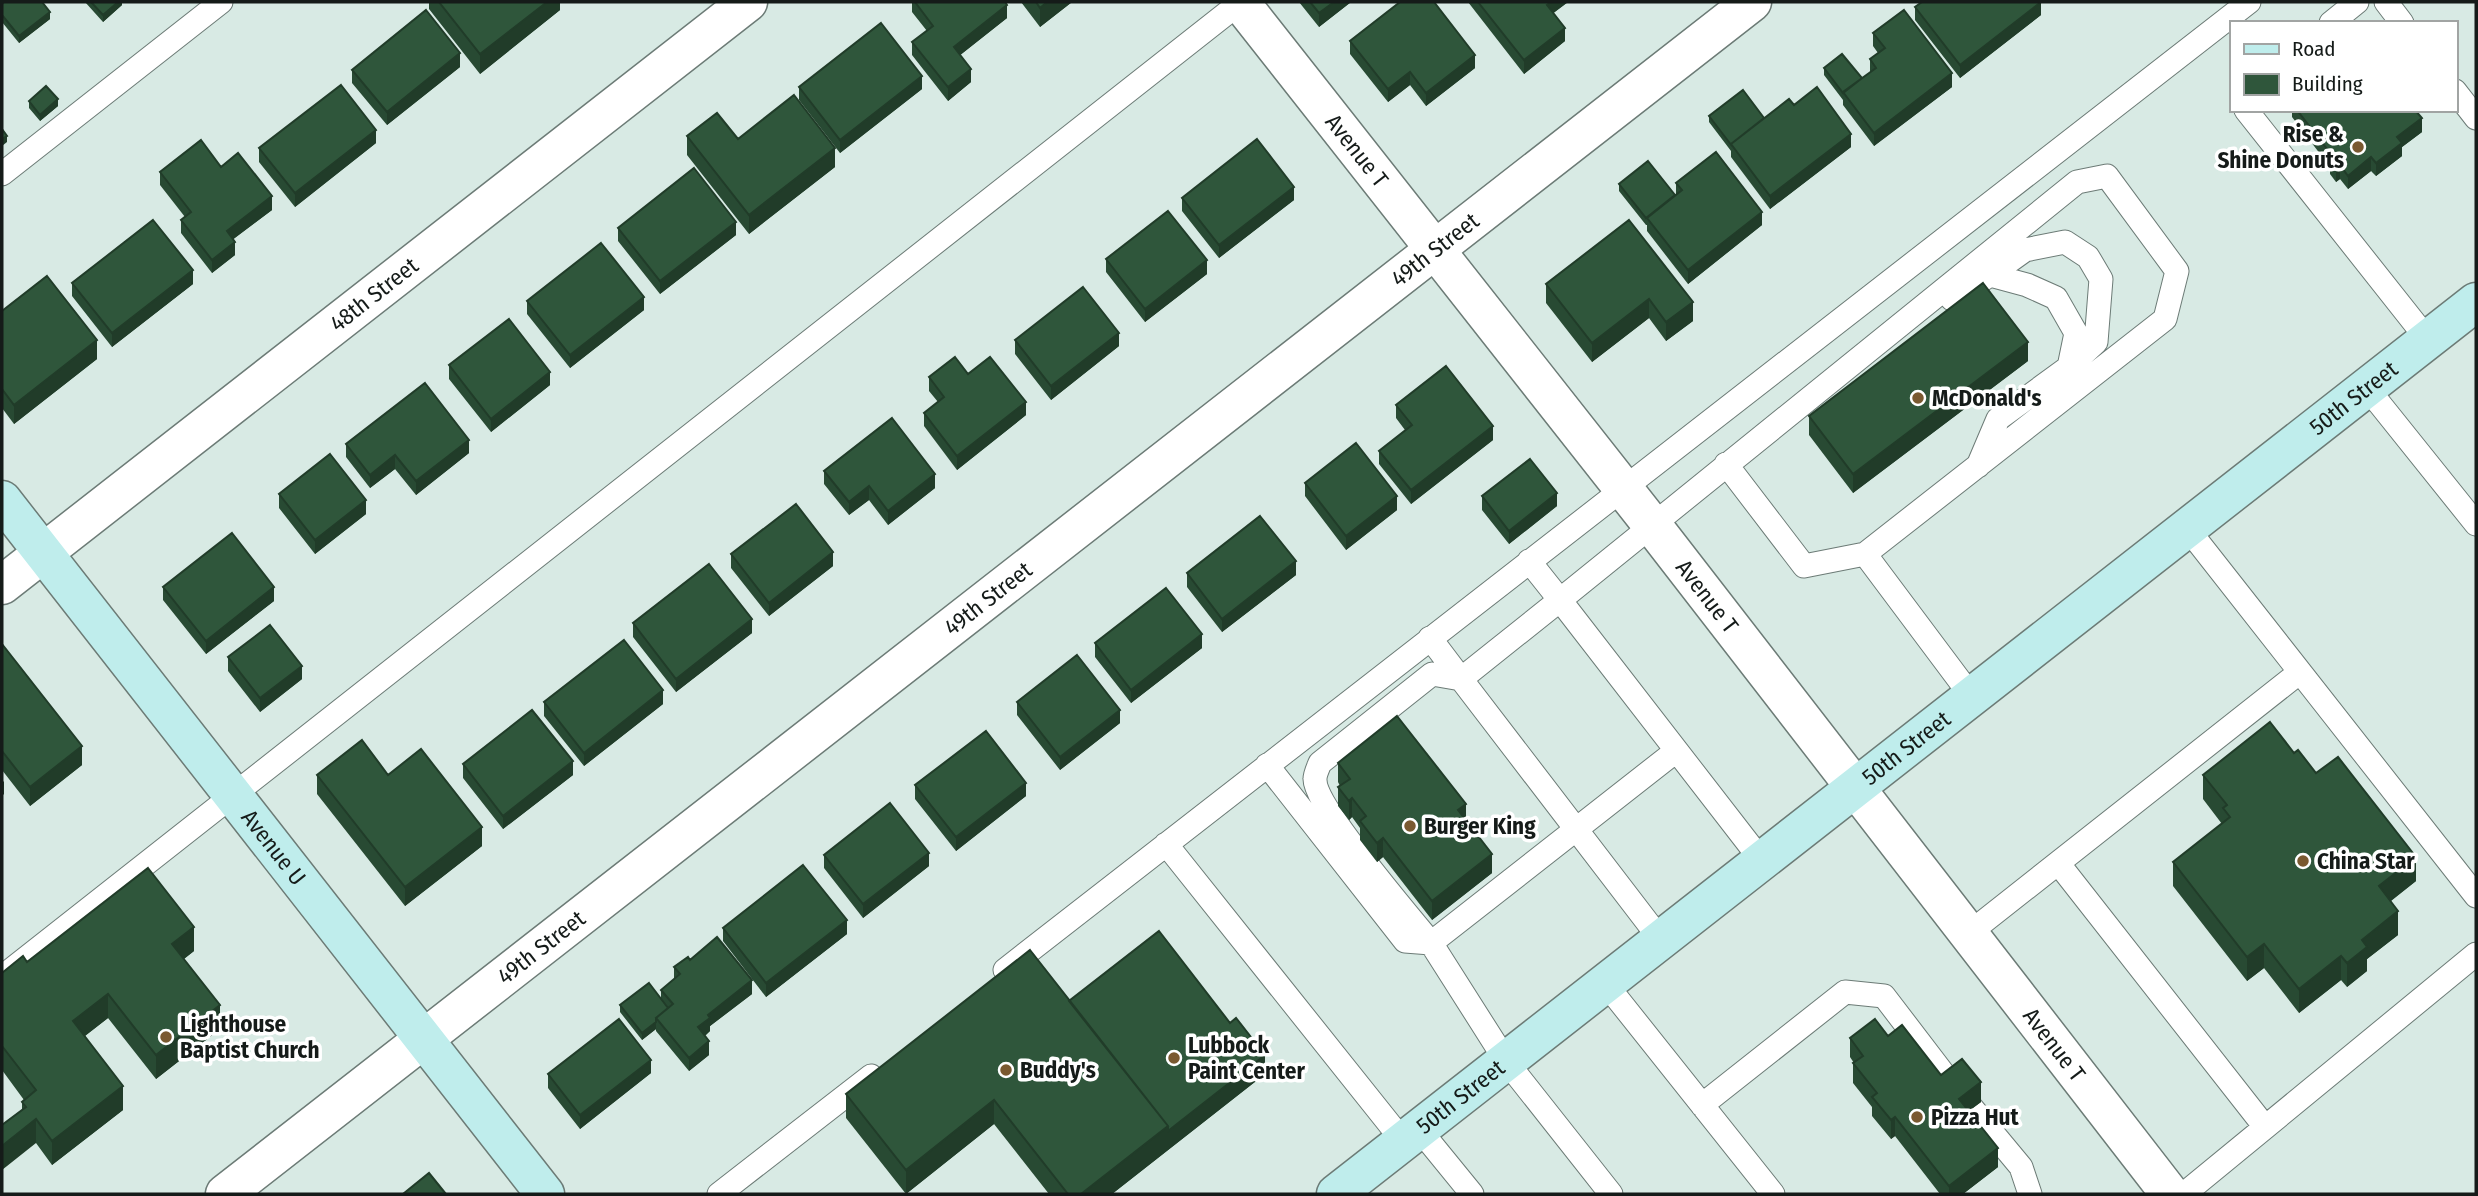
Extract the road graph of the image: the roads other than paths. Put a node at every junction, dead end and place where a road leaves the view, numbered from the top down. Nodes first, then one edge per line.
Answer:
1 (221, 2) edge
2 (748, 2) edge
3 (1241, 2) edge
4 (1752, 2) edge
5 (2249, 2) edge
6 (2357, 2) edge
7 (2386, 2) edge
8 (2333, 21) edge
9 (2400, 21) edge
10 (2457, 94) edge
11 (2248, 112) edge
12 (2476, 118) edge
13 (2, 174) edge
14 (1435, 249) junction
15 (1990, 275) junction
16 (2476, 304) edge
17 (2428, 340) junction
18 (2069, 367) junction
19 (2367, 388) junction
20 (1788, 416) junction
21 (1726, 464) junction
22 (1976, 468) junction
23 (1622, 488) junction
24 (2, 500) edge
25 (2476, 524) edge
26 (1652, 525) junction
27 (2187, 528) junction
28 (43, 553) junction
29 (1865, 554) junction
30 (1529, 561) junction
31 (2, 585) edge
32 (1560, 600) junction
33 (1430, 638) junction
34 (2300, 672) junction
35 (1461, 679) junction
36 (1972, 697) junction
37 (1676, 751) junction
38 (1267, 765) junction
39 (1856, 788) junction
40 (233, 796) junction
41 (1577, 830) junction
42 (1166, 844) junction
43 (1762, 861) junction
44 (2058, 863) junction
45 (2476, 896) edge
46 (1968, 934) junction
47 (1661, 940) junction
48 (1432, 943) junction
49 (2476, 954) edge
50 (2, 976) edge
51 (992, 981) edge
52 (1605, 984) junction
53 (424, 1039) junction
54 (1506, 1061) junction
55 (883, 1066) edge
56 (1952, 1085) edge
57 (1702, 1105) junction
58 (1972, 1108) edge
59 (2265, 1127) junction
60 (1411, 1135) junction
61 (225, 1194) edge
62 (545, 1194) edge
63 (719, 1194) edge
64 (1336, 1194) edge
65 (1472, 1194) edge
66 (1611, 1194) edge
67 (1773, 1194) edge
68 (2030, 1194) edge
69 (2170, 1194) edge
70 (2184, 1194) edge

1 - 13 lane
2 - 28 street, 48th Street
3 - 14 street, Avenue T
3 - 40 lane
4 - 14 street, 49th Street
5 - 23 lane
6 - 8 lane
7 - 9 lane
10 - 12 lane
11 - 17 lane
14 - 23 street, Avenue T
14 - 53 street, 49th Street
15 - 18 lane
15 - 18 lane
15 - 20 lane
16 - 17 main road, 50th Street
17 - 19 main road, 50th Street
18 - 22 lane
19 - 25 lane
19 - 27 main road, 50th Street
20 - 21 lane
20 - 22 lane
21 - 26 lane
21 - 29 lane
22 - 29 lane
23 - 26 street, Avenue T
23 - 30 lane
24 - 28 main road, Avenue U
26 - 32 lane
26 - 39 street, Avenue T
27 - 34 lane
27 - 36 main road, 50th Street
28 - 31 street, 48th Street
28 - 40 main road, Avenue U
29 - 36 lane
30 - 32 lane
30 - 33 lane
32 - 35 lane
32 - 37 lane
33 - 35 lane
33 - 38 lane
34 - 44 lane
34 - 45 lane
35 - 41 lane
35 - 48 lane
36 - 39 main road, 50th Street
37 - 41 lane
37 - 43 lane
38 - 42 lane
38 - 48 lane
39 - 43 main road, 50th Street
39 - 46 street, Avenue T
40 - 50 lane
40 - 53 main road, Avenue U
41 - 47 lane
41 - 48 lane
42 - 51 lane
42 - 60 lane
43 - 47 main road, 50th Street
44 - 46 lane
44 - 59 lane
46 - 69 street, Avenue T
47 - 52 main road, 50th Street
48 - 54 lane
49 - 59 lane
52 - 54 main road, 50th Street
52 - 57 lane
53 - 61 street, 49th Street
53 - 62 main road, Avenue U
54 - 60 main road, 50th Street
54 - 66 lane
55 - 63 lane
56 - 57 lane
57 - 67 lane
58 - 68 lane
59 - 70 lane
60 - 64 main road, 50th Street
60 - 65 lane

